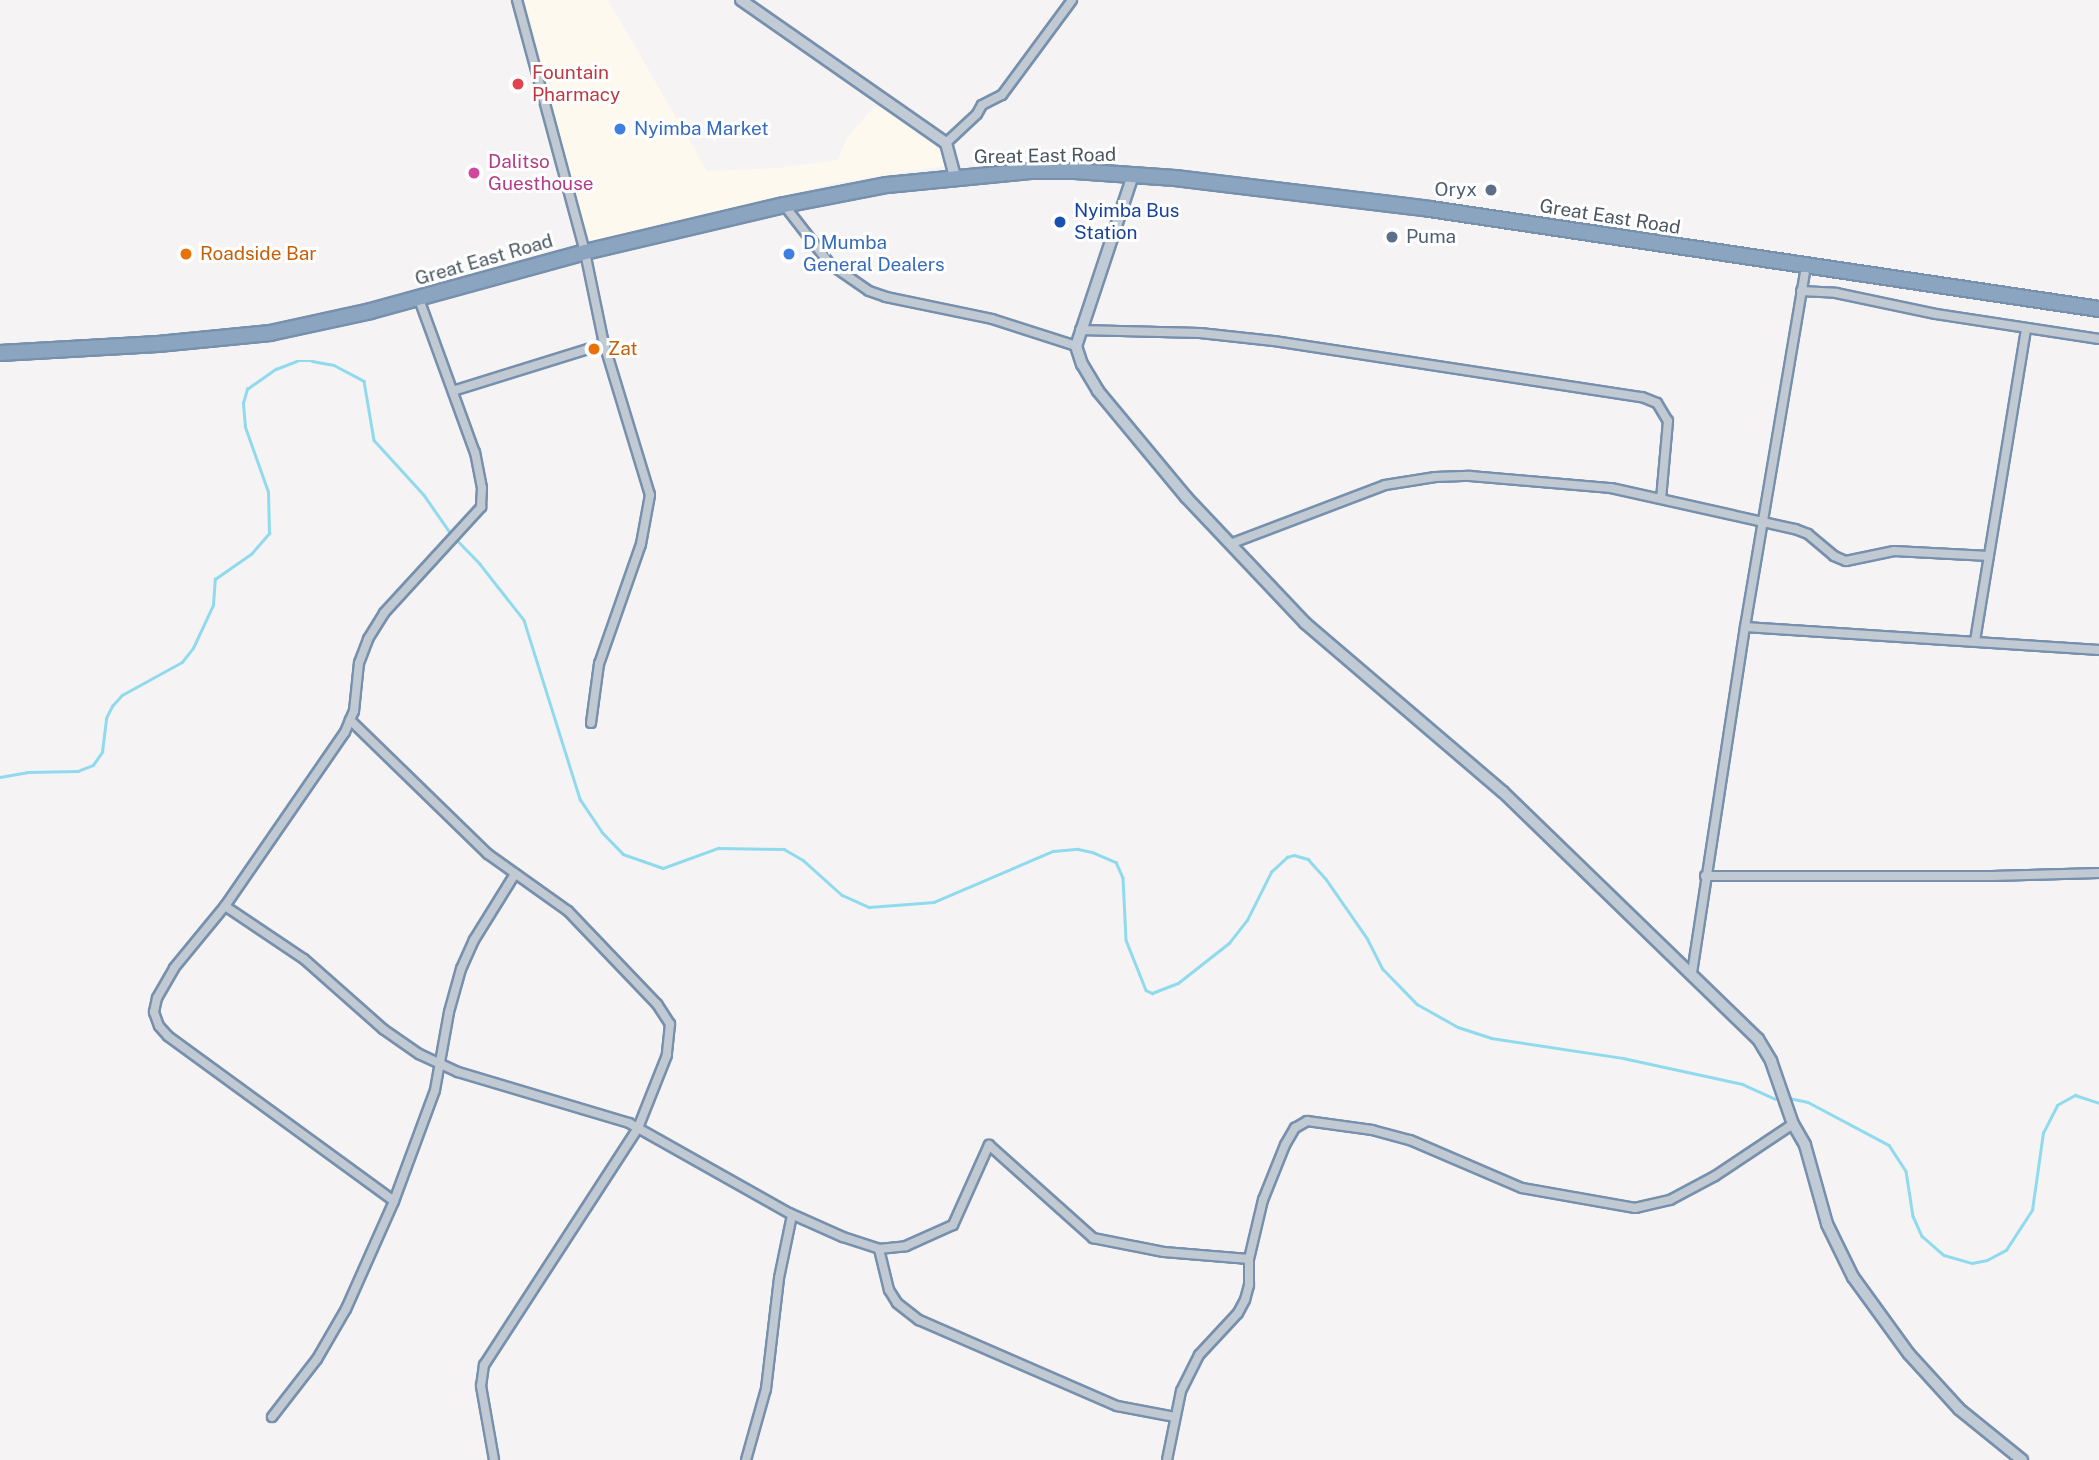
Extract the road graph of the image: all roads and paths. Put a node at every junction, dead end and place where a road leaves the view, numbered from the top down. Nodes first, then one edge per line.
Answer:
1 (517, 0) edge
2 (741, 0) edge
3 (1072, 0) edge
4 (946, 143) junction
5 (1133, 174) junction
6 (955, 177) junction
7 (783, 205) junction
8 (585, 252) junction
9 (1806, 265) junction
10 (1801, 290) junction
11 (419, 299) junction
12 (2099, 309) edge
13 (2025, 328) junction
14 (1080, 330) junction
15 (2099, 339) edge
16 (604, 344) junction
17 (1076, 346) junction
18 (0, 353) edge
19 (453, 391) junction
20 (1661, 499) junction
21 (1762, 522) junction
22 (1230, 544) junction
23 (1989, 556) junction
24 (1745, 627) junction
25 (1975, 641) junction
26 (2099, 650) edge
27 (351, 720) junction
28 (591, 723) dead end
29 (2099, 873) edge
30 (515, 874) junction
31 (1705, 876) junction
32 (225, 906) junction
33 (1692, 973) junction
34 (442, 1066) junction
35 (1793, 1124) junction
36 (638, 1128) junction
37 (394, 1201) junction
38 (792, 1215) junction
39 (879, 1248) junction
40 (1249, 1259) junction
41 (272, 1417) dead end
42 (1175, 1418) junction
43 (494, 1460) edge
44 (746, 1460) edge
45 (1167, 1460) edge
46 (2022, 1460) edge

1 - 8 street
2 - 4 street
3 - 4 street
4 - 6 street
5 - 6 highway, Great East Road
5 - 9 highway, Great East Road
5 - 14 street
6 - 7 highway, Great East Road
7 - 8 highway, Great East Road
7 - 17 street
8 - 11 highway, Great East Road
8 - 16 street
9 - 10 street
9 - 12 highway, Great East Road
10 - 13 street
10 - 21 street
11 - 18 highway, Great East Road
11 - 19 street
13 - 15 street
13 - 23 street
14 - 17 street
14 - 20 street
16 - 19 street
16 - 28 street
17 - 22 street
19 - 27 street
20 - 21 street
20 - 22 street
21 - 23 street
21 - 24 street
22 - 33 street
23 - 25 street
24 - 25 street
24 - 31 street
25 - 26 street
27 - 30 street
27 - 32 street
29 - 31 street
30 - 34 street
30 - 36 street
31 - 33 street
32 - 34 street
32 - 37 street
33 - 35 street
34 - 36 street
34 - 37 street
35 - 40 street
35 - 46 street
36 - 38 street
36 - 43 street
37 - 41 street
38 - 39 street
38 - 44 street
39 - 40 street
39 - 42 street
40 - 42 street
42 - 45 street

